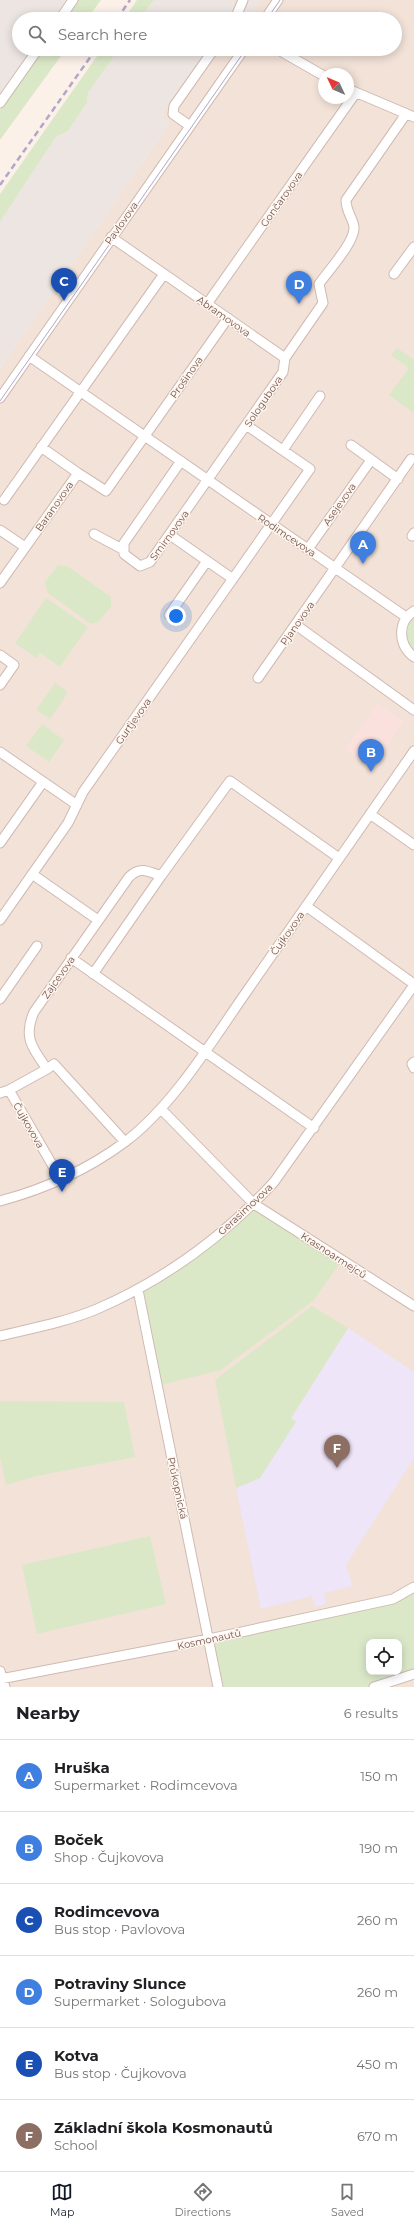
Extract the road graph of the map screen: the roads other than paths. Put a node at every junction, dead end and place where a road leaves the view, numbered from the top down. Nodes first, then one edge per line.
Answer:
1 (73, 0) edge
2 (243, 0) edge
3 (278, 0) edge
4 (65, 12) edge
5 (238, 12) edge
6 (270, 12) edge
7 (33, 56) edge
8 (209, 56) edge
9 (239, 56) edge
10 (290, 56) edge
11 (318, 72) edge
12 (354, 93) edge
13 (0, 103) edge
14 (344, 104) edge
15 (410, 115) edge
16 (190, 126) junction
17 (111, 237) junction
18 (414, 247) edge
19 (164, 274) junction
20 (394, 274) dead end
21 (208, 304) junction
22 (228, 318) junction
23 (29, 356) junction
24 (284, 358) junction
25 (80, 391) junction
26 (320, 396) dead end
27 (0, 398) edge
28 (246, 425) junction
29 (144, 435) junction
30 (351, 445) dead end
31 (41, 447) junction
32 (283, 450) junction
33 (411, 459) dead end
34 (371, 460) junction
35 (181, 461) junction
36 (78, 473) junction
37 (398, 479) junction
38 (208, 481) junction
39 (4, 500) dead end
40 (272, 524) junction
41 (0, 530) edge
42 (94, 534) dead end
43 (170, 535) junction
44 (25, 547) junction
45 (308, 549) junction
46 (124, 550) junction
47 (207, 561) junction
48 (336, 568) junction
49 (233, 579) junction
50 (0, 583) edge
51 (414, 611) edge
52 (169, 615) dead end
53 (406, 617) junction
54 (296, 625) junction
55 (0, 655) edge
56 (414, 657) edge
57 (258, 678) dead end
58 (0, 685) edge
59 (414, 710) edge
60 (414, 751) edge
61 (2, 757) edge
62 (43, 782) junction
63 (77, 805) junction
64 (370, 814) junction
65 (0, 842) edge
66 (414, 845) edge
67 (339, 858) junction
68 (32, 874) junction
69 (161, 876) junction
70 (306, 906) junction
71 (0, 920) edge
72 (98, 920) junction
73 (37, 946) dead end
74 (71, 958) junction
75 (93, 974) junction
76 (414, 984) edge
77 (0, 1000) edge
78 (204, 1051) junction
79 (50, 1067) junction
80 (4, 1092) edge
81 (161, 1109) junction
82 (314, 1128) junction
83 (125, 1142) junction
84 (61, 1180) junction
85 (0, 1201) edge
86 (254, 1204) junction
87 (138, 1290) junction
88 (414, 1306) edge
89 (0, 1336) edge
90 (414, 1587) edge
91 (209, 1639) junction
92 (414, 1674) edge
93 (2, 1679) edge
94 (218, 1687) edge
95 (374, 1687) edge

1 - 4 street
2 - 5 street
3 - 6 street
7 - 13 street
8 - 16 street
9 - 16 street, Pavlovova
10 - 11 street
12 - 15 street
14 - 21 street, Gončarovova
15 - 24 street, Sologubova
16 - 17 street, Pavlovova
17 - 19 street, Abramovova
17 - 23 street, Pavlovova
18 - 20 street
19 - 21 street, Abramovova
19 - 25 street
21 - 22 street, Abramovova
22 - 24 street, Abramovova
22 - 29 street, Prošinova
23 - 25 street, Rodimcevova
23 - 27 street, Pavlovova
24 - 28 street, Sologubova
25 - 29 street, Rodimcevova
25 - 31 street
26 - 32 street
28 - 32 street
28 - 38 street, Sologubova
29 - 35 street, Rodimcevova
29 - 36 street, Baranovova
30 - 34 street
31 - 36 street
31 - 39 street
32 - 40 street, Gurťjevova
33 - 37 street
34 - 37 street
34 - 45 street, Asejevova
35 - 38 street, Rodimcevova
35 - 46 street
36 - 44 street, Baranovova
37 - 48 street
38 - 40 street, Rodimcevova
38 - 43 street, Smirnovova
40 - 45 street, Rodimcevova
40 - 49 street, Gurťjevova
41 - 44 street
42 - 46 street, Smirnovova
43 - 46 street, Smirnovova
43 - 47 street
44 - 50 street, Baranovova
45 - 48 street, Rodimcevova
47 - 49 street
47 - 52 street
48 - 53 street, Rodimcevova
48 - 54 street, Pjanovova
49 - 63 street, Gurťjevova
51 - 53 street
53 - 56 street
54 - 57 street, Pjanovova
54 - 59 street
55 - 58 street
60 - 64 street, Čujkovova
61 - 62 street
62 - 63 street
62 - 65 street
63 - 68 street, Gurťjevova
64 - 66 street
64 - 67 street, Čujkovova
67 - 69 street
67 - 70 street, Čujkovova
68 - 71 street, Gurťjevova
68 - 72 street
69 - 72 street, Zajcevova
69 - 75 street
70 - 76 street
70 - 78 street, Čujkovova
72 - 74 street, Zajcevova
73 - 77 street
74 - 75 street
74 - 79 street, Zajcevova
75 - 78 street
76 - 82 street, Gerasimovova
78 - 81 street, Čujkovova
78 - 82 street
79 - 80 street
79 - 83 street
80 - 84 street, Čujkovova
81 - 83 street, Čujkovova
81 - 86 street, Krasnoarmejců
82 - 86 street, Gerasimovova
83 - 84 street, Čujkovova
84 - 85 street, Čujkovova
86 - 87 street, Gerasimovova
86 - 88 street, Krasnoarmejců
87 - 89 street, Gerasimovova
87 - 91 street, Průkopnická
90 - 91 street, Kosmonautů
91 - 93 street, Kosmonautů
91 - 94 street, Průkopnická
92 - 95 street

